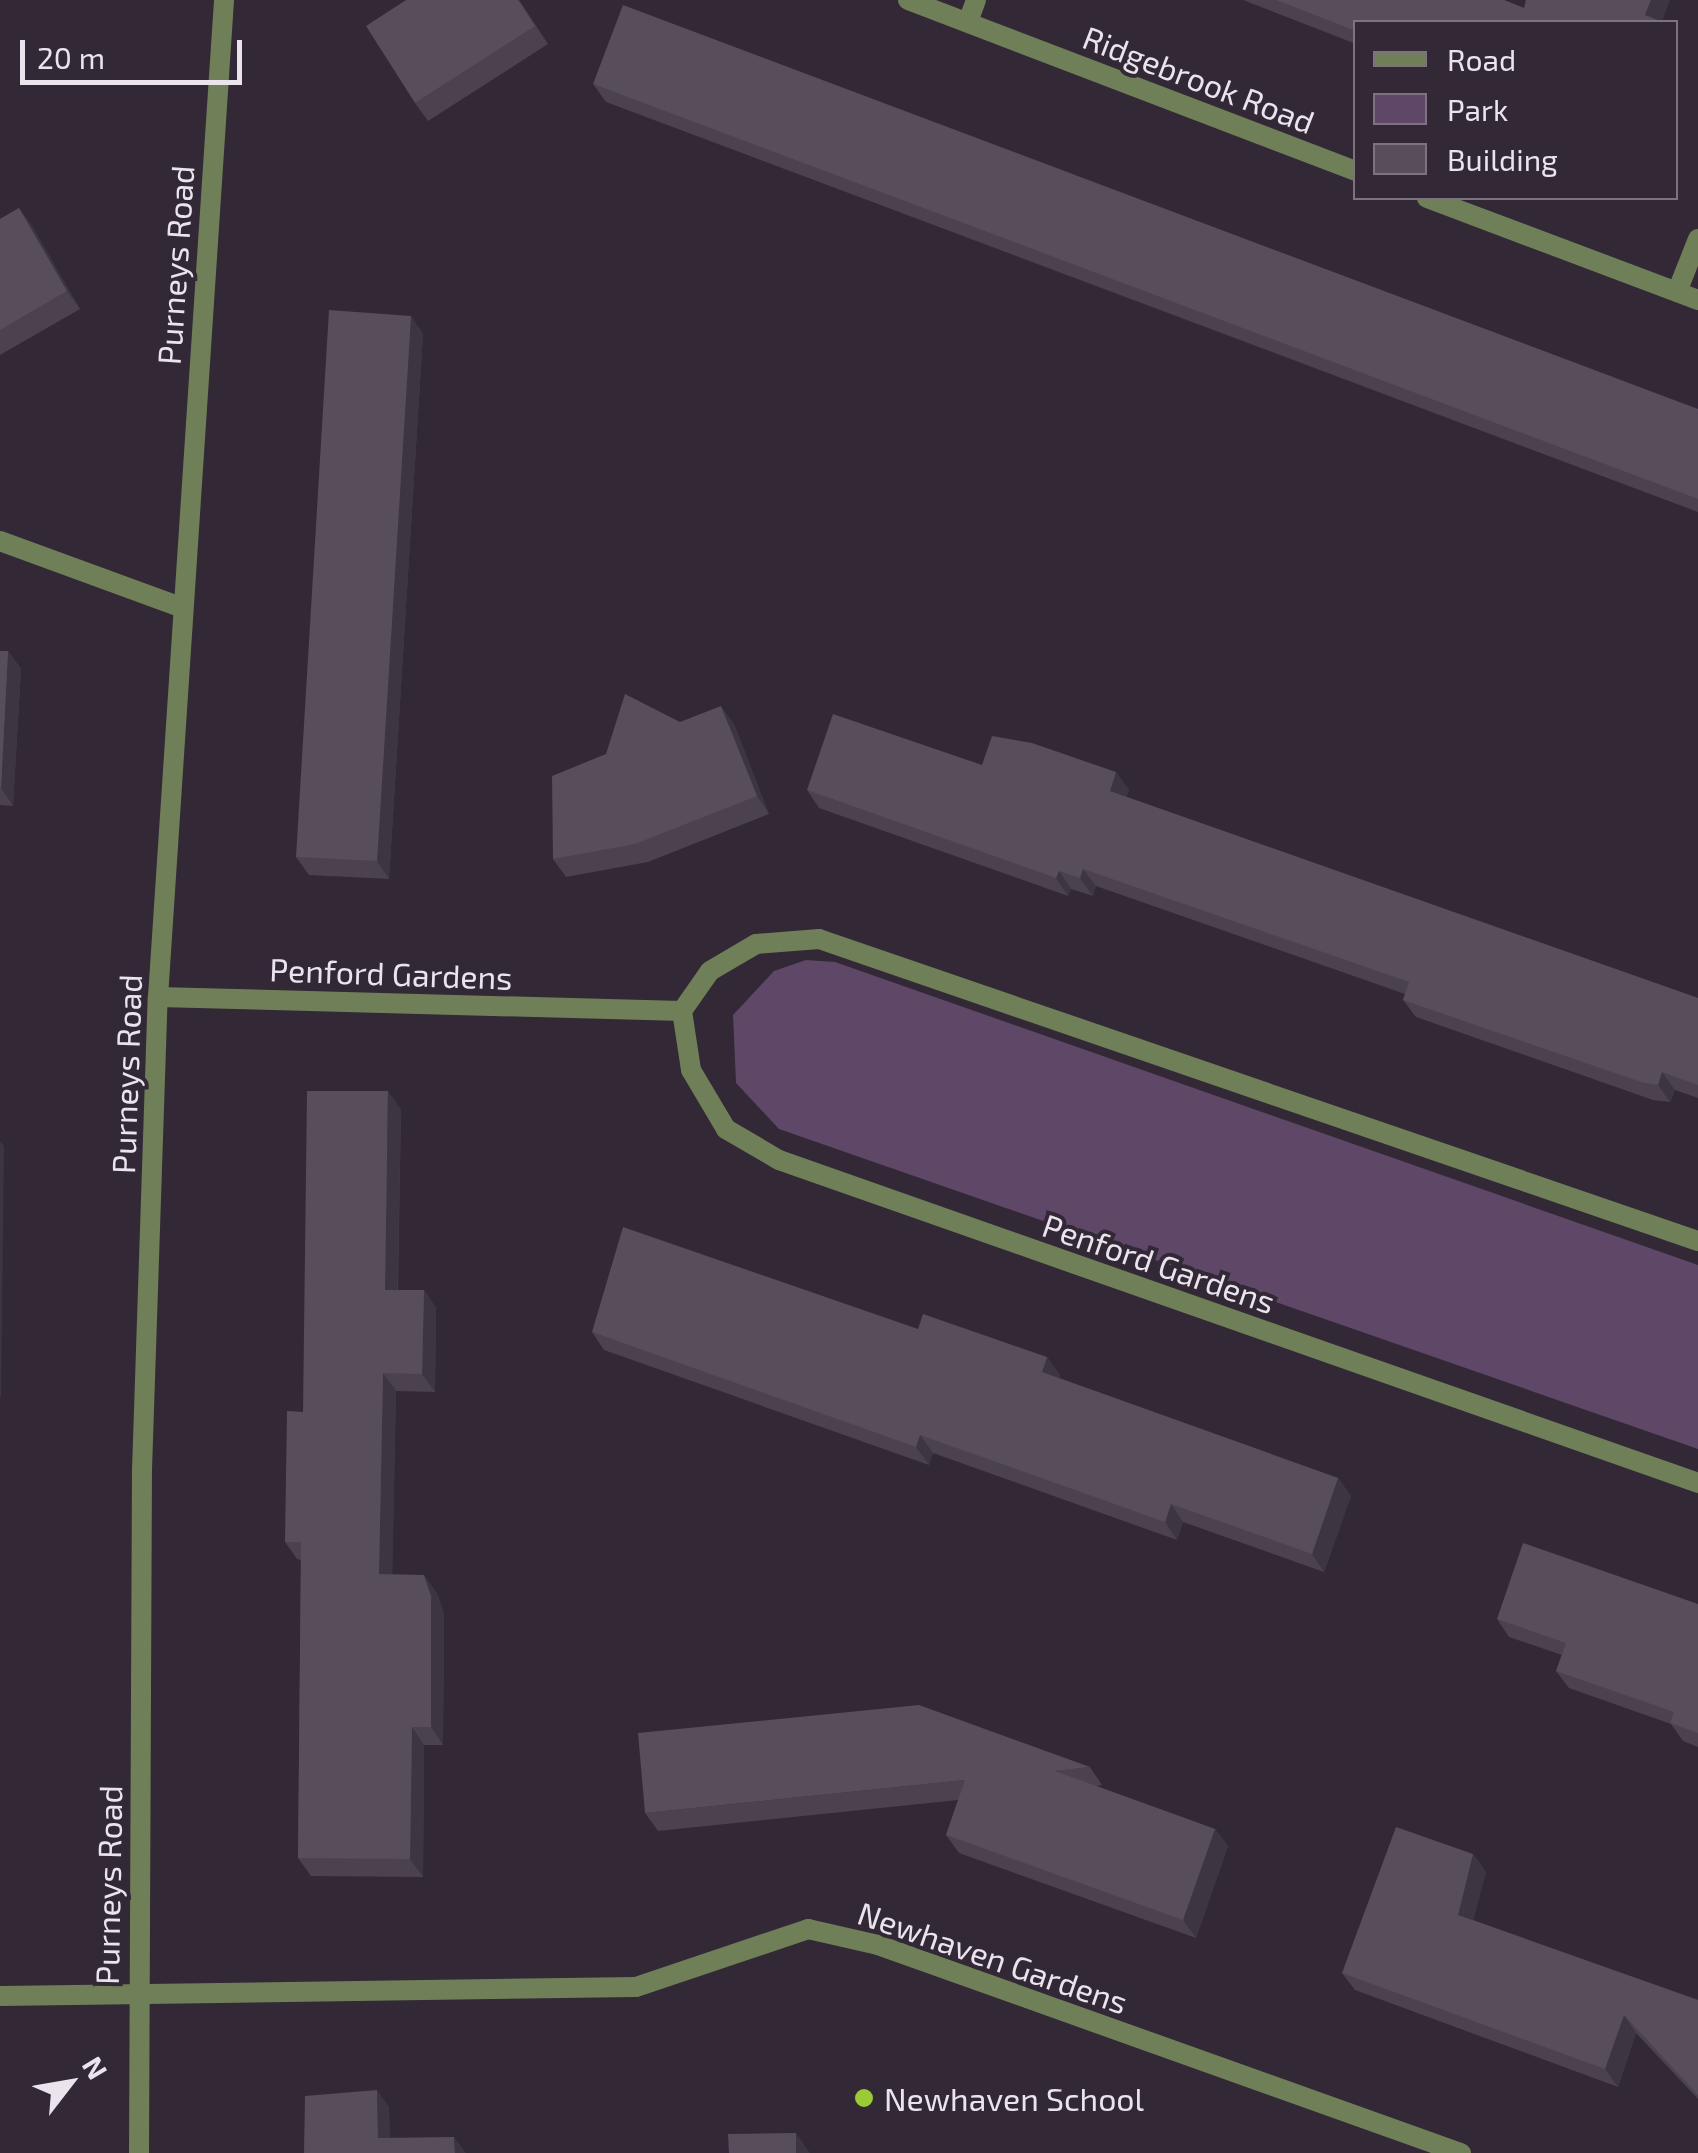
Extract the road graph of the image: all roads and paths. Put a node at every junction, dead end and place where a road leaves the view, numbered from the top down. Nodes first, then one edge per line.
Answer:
1 (224, 0) edge
2 (908, 0) edge
3 (976, 0) edge
4 (968, 22) junction
5 (1353, 169) edge
6 (1432, 200) edge
7 (1698, 239) edge
8 (1677, 292) junction
9 (1698, 300) edge
10 (0, 541) edge
11 (183, 608) junction
12 (158, 997) junction
13 (682, 1011) junction
14 (1698, 1241) edge
15 (1698, 1483) edge
16 (137, 1995) junction
17 (0, 1996) edge
18 (139, 2153) edge
19 (1461, 2153) edge

1 - 11 street, Purneys Road
2 - 4 street, Ridgebrook Road
3 - 4 street
4 - 5 street, Ridgebrook Road
6 - 8 street
7 - 8 street
8 - 9 street
10 - 11 street
11 - 12 street, Purneys Road
12 - 13 street, Penford Gardens
12 - 16 street, Purneys Road
13 - 14 street
13 - 15 street, Penford Gardens
16 - 17 street, Newhaven Gardens
16 - 18 street, Purneys Road
16 - 19 street, Newhaven Gardens

